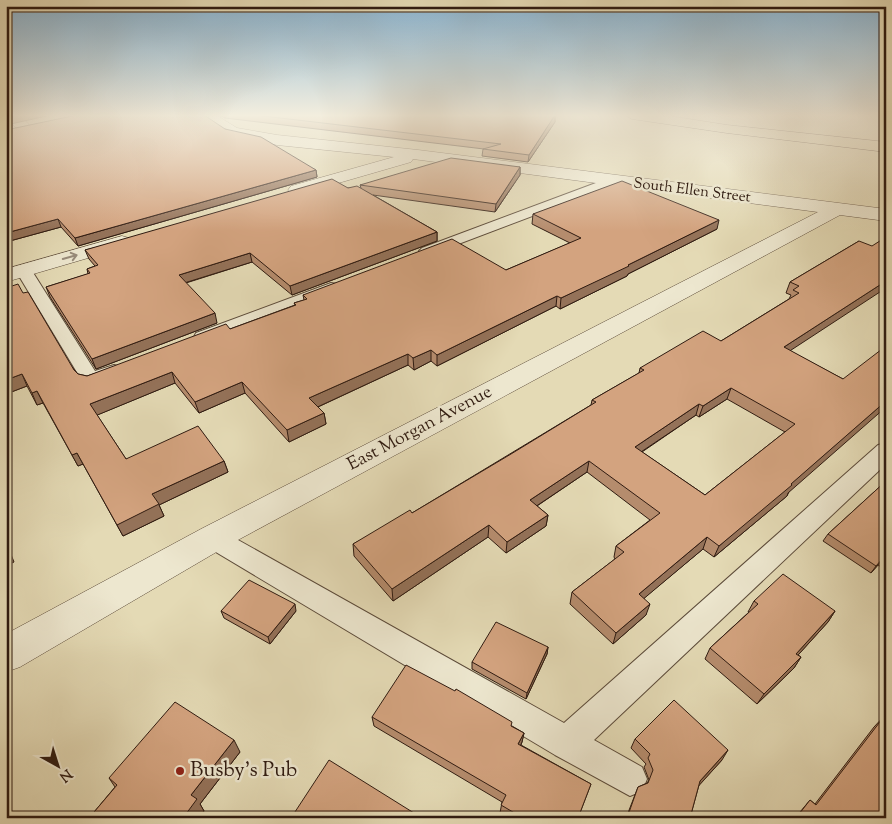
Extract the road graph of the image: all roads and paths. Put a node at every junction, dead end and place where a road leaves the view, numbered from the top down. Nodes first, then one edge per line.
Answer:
1 (404, 153) edge
2 (418, 155) junction
3 (612, 181) junction
4 (277, 196) edge
5 (837, 209) junction
6 (886, 215) edge
7 (136, 238) edge
8 (416, 256) edge
9 (15, 273) edge
10 (351, 281) edge
11 (184, 344) edge
12 (128, 366) edge
13 (886, 451) edge
14 (213, 538) junction
15 (6, 654) edge
16 (567, 743) junction
17 (630, 779) dead end

1 - 2 street, South Ellen Street
2 - 3 street, South Ellen Street
2 - 4 street
3 - 5 street, South Ellen Street
3 - 8 lane
5 - 6 street, South Ellen Street
5 - 14 street, East Morgan Avenue
9 -> 7 street
9 - 12 lane
10 - 11 lane
13 - 16 lane
14 - 15 street, East Morgan Avenue
14 - 16 lane
16 - 17 lane

